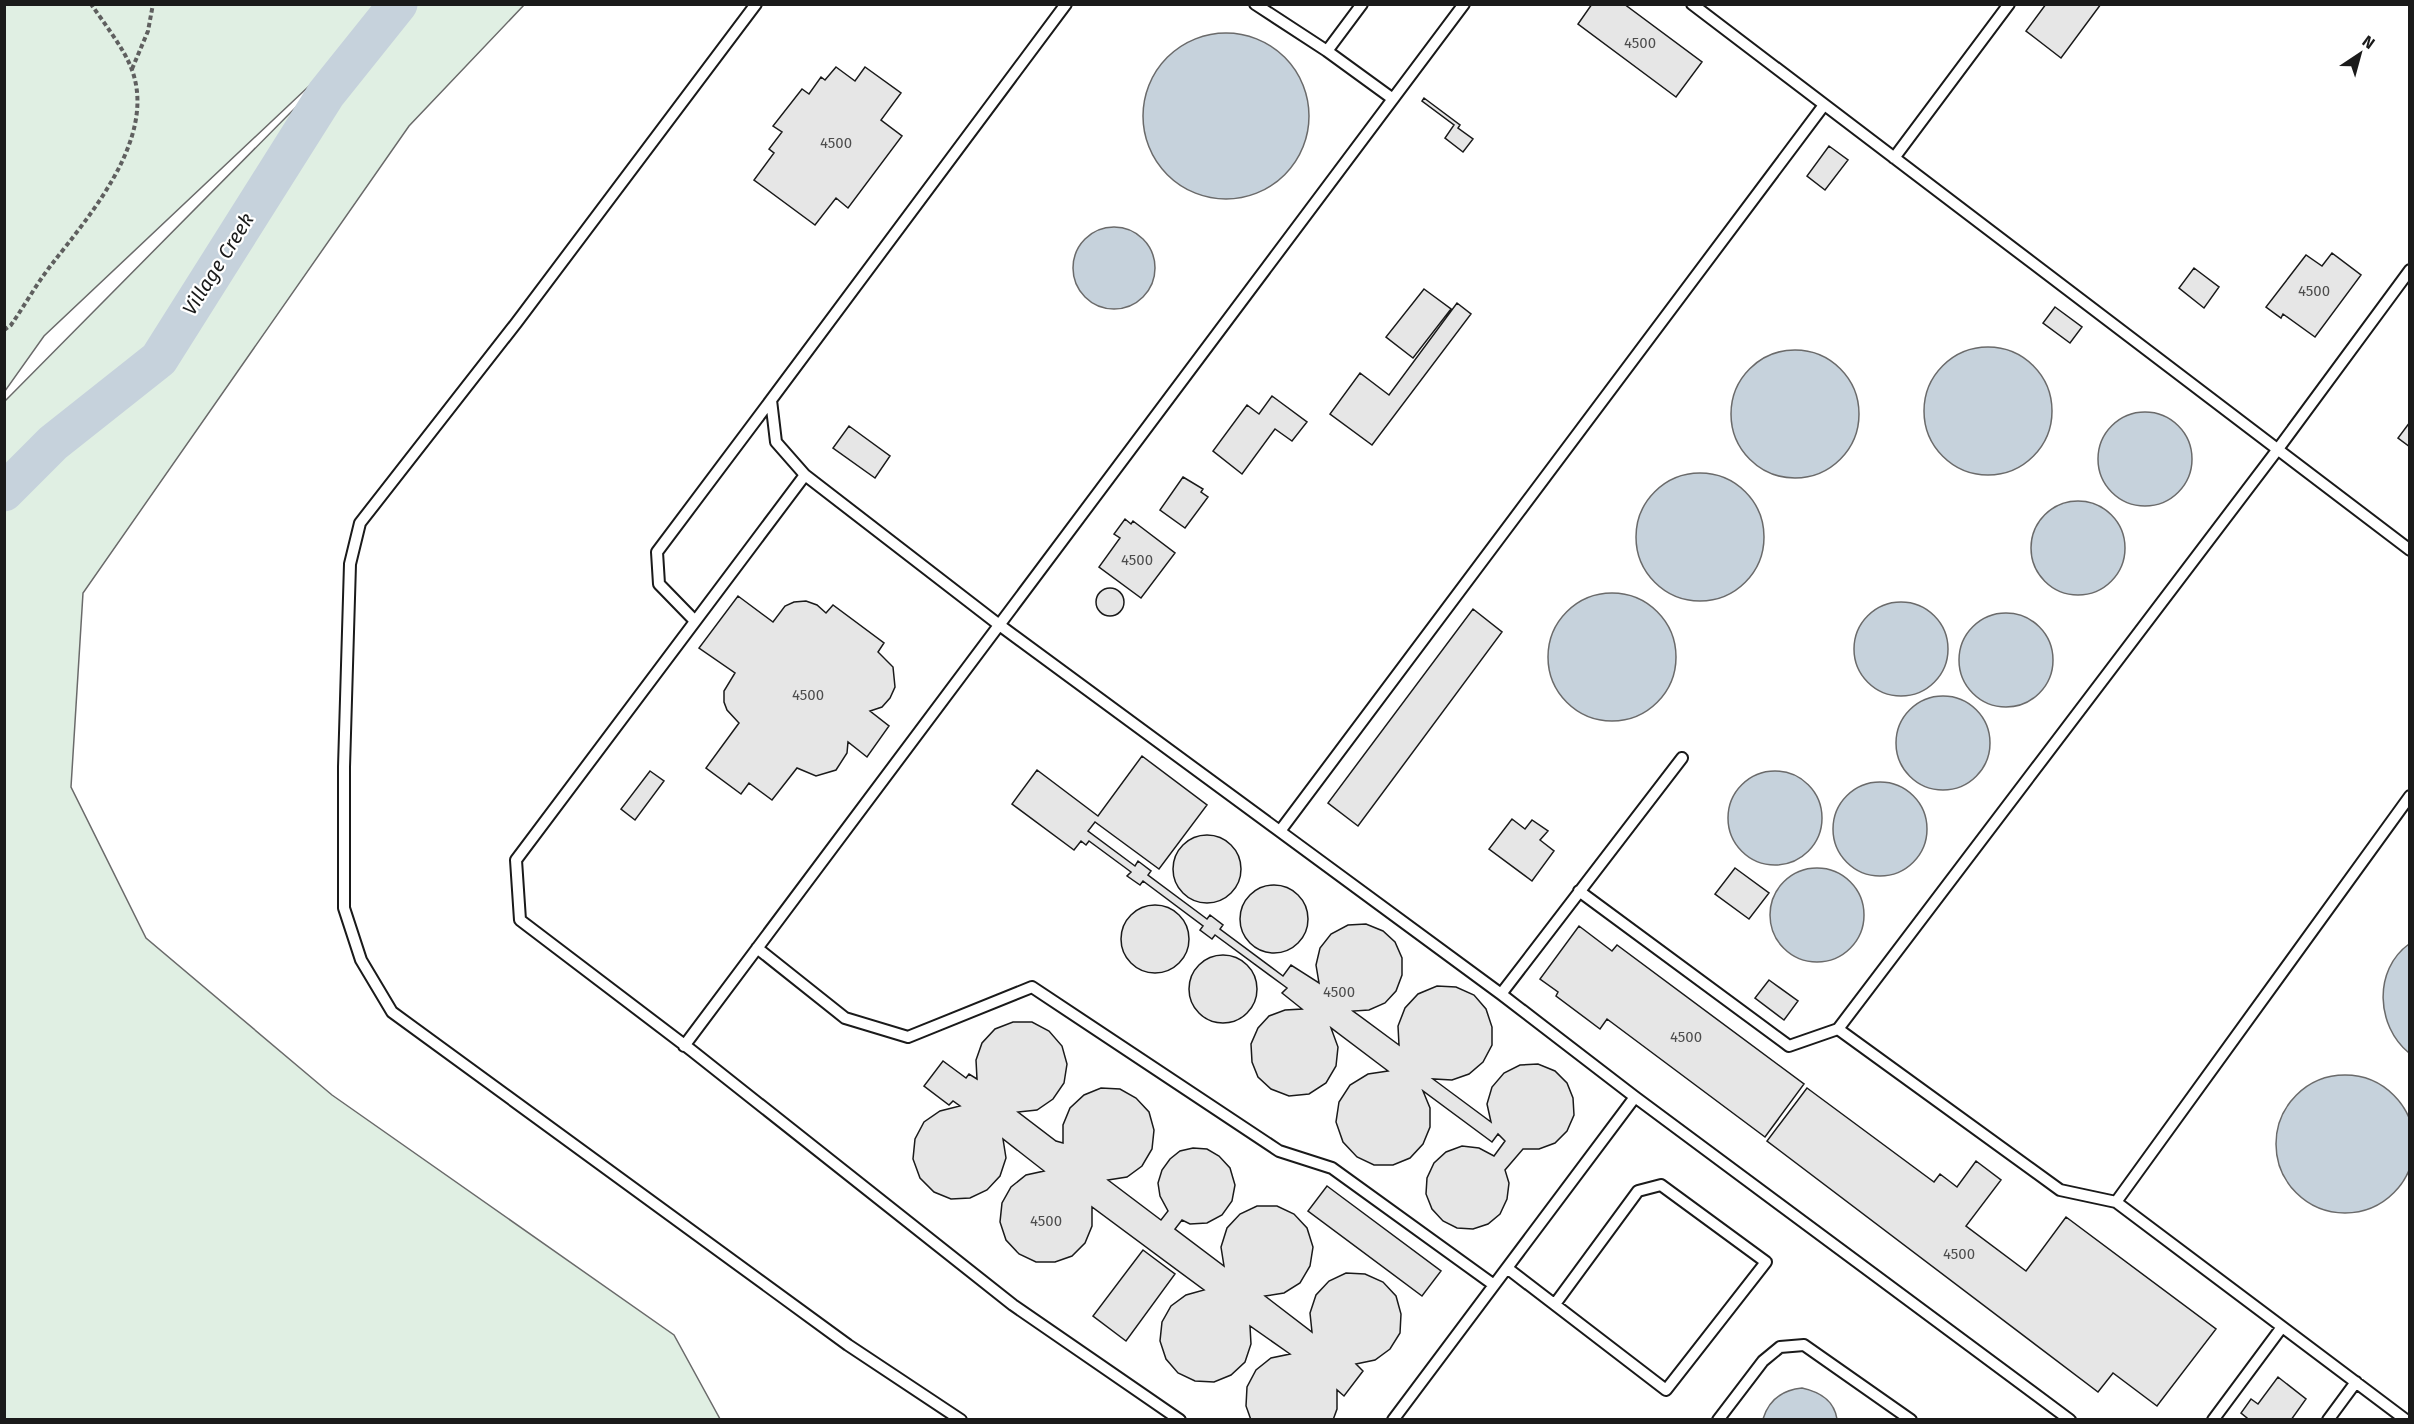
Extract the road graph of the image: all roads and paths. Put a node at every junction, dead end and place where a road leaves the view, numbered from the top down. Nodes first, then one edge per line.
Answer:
1 (91, 4) edge
2 (153, 4) edge
3 (756, 4) edge
4 (1066, 4) edge
5 (1255, 4) edge
6 (1362, 4) edge
7 (1464, 4) edge
8 (1692, 4) edge
9 (2009, 4) edge
10 (1328, 51) junction
11 (132, 70) junction
12 (1393, 99) junction
13 (1824, 105) junction
14 (1894, 158) junction
15 (2409, 270) edge
16 (4, 330) edge
17 (771, 400) junction
18 (2278, 449) junction
19 (806, 475) junction
20 (2409, 550) edge
21 (695, 621) junction
22 (998, 624) junction
23 (1682, 758) dead end
24 (2409, 796) edge
25 (1280, 831) junction
26 (1579, 891) junction
27 (757, 948) junction
28 (1501, 994) junction
29 (1838, 1029) junction
30 (684, 1046) junction
31 (1635, 1098) junction
32 (2116, 1202) junction
33 (1507, 1268) junction
34 (1494, 1286) junction
35 (1555, 1304) junction
36 (2282, 1327) junction
37 (2356, 1382) junction
38 (961, 1419) edge
39 (1179, 1419) edge
40 (1393, 1419) edge
41 (1718, 1419) edge
42 (1911, 1419) edge
43 (2070, 1419) edge
44 (2213, 1419) edge
45 (2328, 1419) edge
46 (2406, 1419) edge

1 - 11 path
2 - 11 path
3 - 38 lane
4 - 17 lane
5 - 10 lane
6 - 10 lane
7 - 12 lane
8 - 13 lane
9 - 14 lane
10 - 12 lane
11 - 16 path
12 - 22 lane
13 - 14 lane
13 - 25 lane
14 - 18 lane
15 - 18 lane
17 - 19 lane
17 - 21 lane
18 - 20 lane
18 - 29 lane
19 - 21 lane
19 - 22 lane
21 - 30 lane
22 - 25 lane
22 - 27 lane
23 - 26 lane
24 - 32 lane
25 - 28 lane
26 - 28 lane
26 - 29 lane
27 - 30 lane
27 - 34 lane
28 - 31 lane
29 - 32 lane
30 - 39 lane
31 - 33 lane
31 - 43 lane
32 - 36 lane
33 - 34 lane
33 - 35 lane
34 - 40 lane
35 - 35 lane
36 - 37 lane
36 - 44 lane
37 - 45 lane
37 - 46 lane
41 - 42 lane

